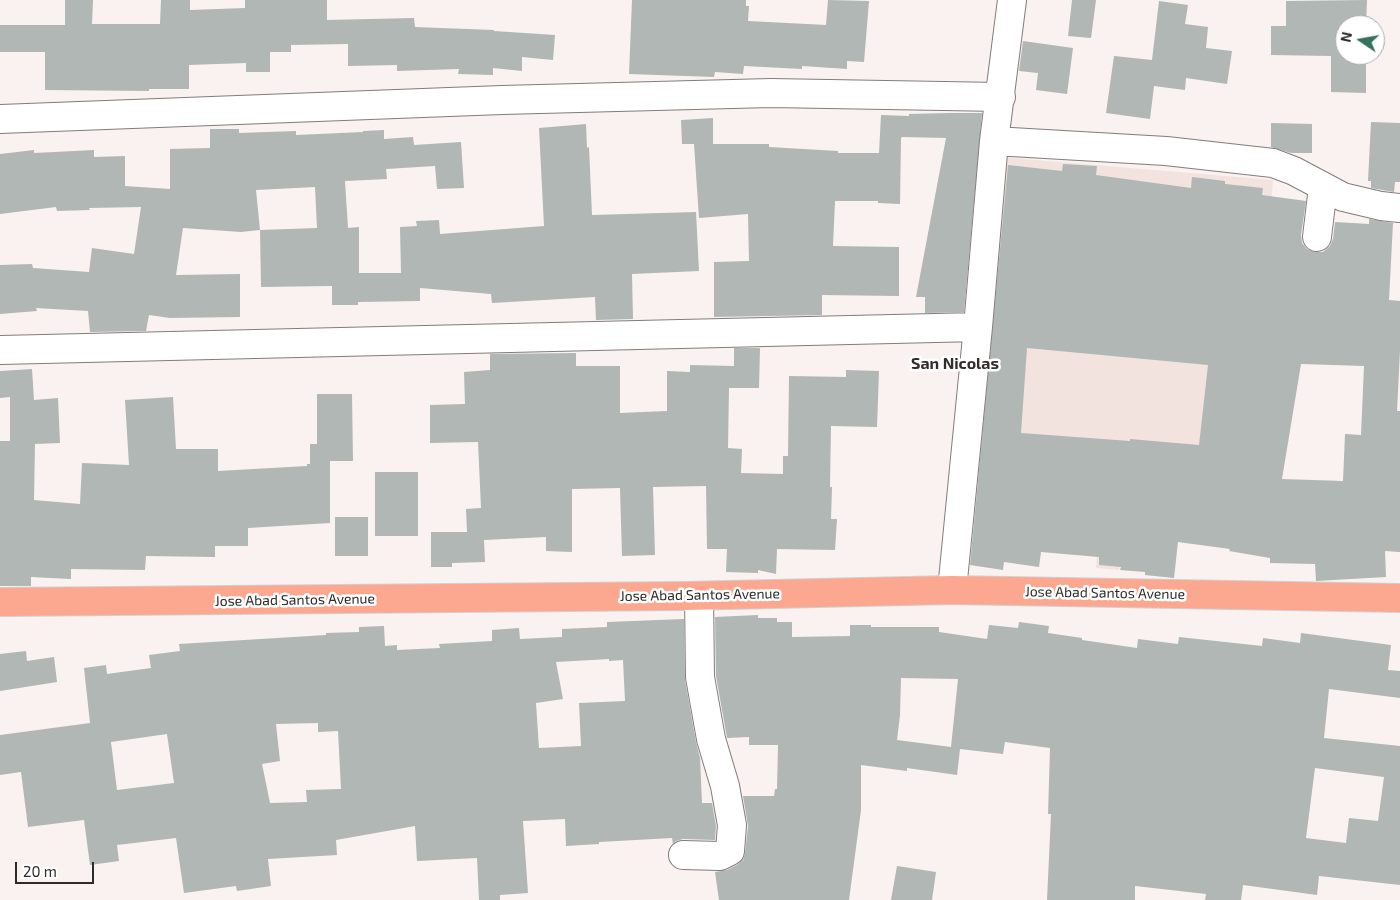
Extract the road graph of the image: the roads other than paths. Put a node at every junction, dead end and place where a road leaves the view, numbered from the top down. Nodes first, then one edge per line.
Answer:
1 (1012, 0) edge
2 (1000, 97) junction
3 (0, 119) edge
4 (994, 141) junction
5 (1323, 187) junction
6 (1400, 208) edge
7 (1317, 237) dead end
8 (978, 327) junction
9 (0, 350) edge
10 (952, 590) junction
11 (699, 596) junction
12 (1400, 598) edge
13 (0, 602) edge
14 (683, 855) dead end

1 - 2 street
2 - 3 street
2 - 4 street
4 - 5 street
4 - 8 street
5 - 6 street
5 - 7 street
8 - 9 street
8 - 10 street
10 - 11 highway, Jose Abad Santos Avenue
10 - 12 highway, Jose Abad Santos Avenue
11 - 13 highway, Jose Abad Santos Avenue
11 - 14 street

